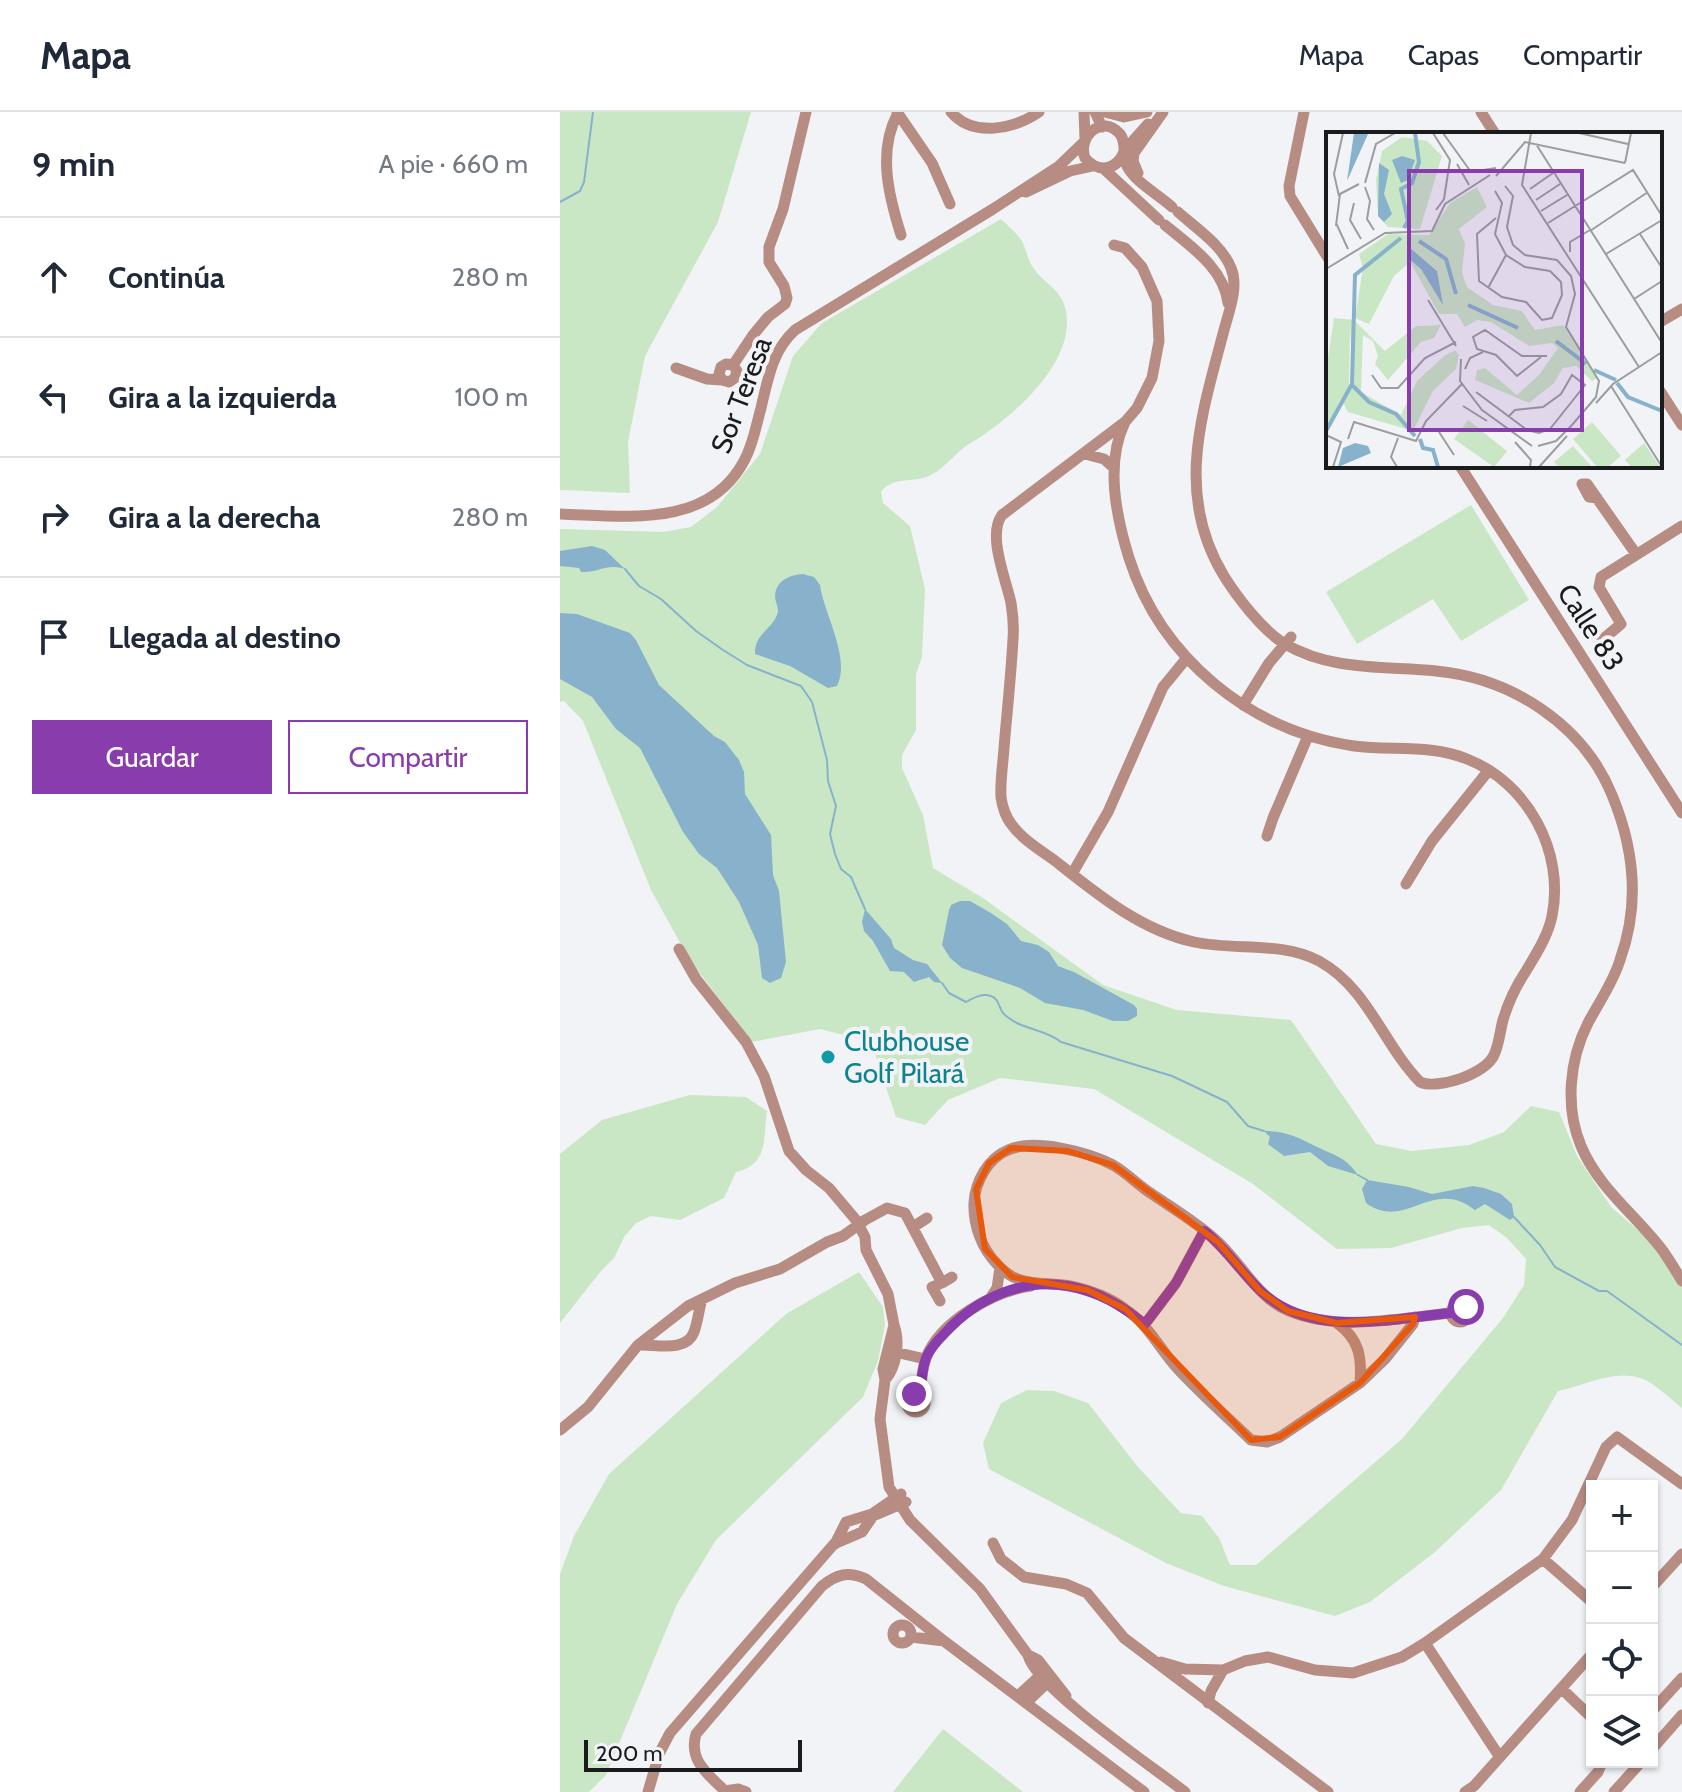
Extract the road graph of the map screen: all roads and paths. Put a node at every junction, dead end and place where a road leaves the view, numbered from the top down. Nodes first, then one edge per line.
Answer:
1 (806, 112) edge
2 (897, 112) edge
3 (951, 112) edge
4 (1039, 112) edge
5 (1084, 112) edge
6 (1095, 112) edge
7 (1105, 112) edge
8 (1147, 112) edge
9 (1162, 112) edge
10 (1304, 112) edge
11 (1481, 112) edge
12 (1106, 127) junction
13 (1491, 132) edge
14 (1084, 141) junction
15 (1124, 151) junction
16 (1098, 167) junction
17 (1148, 186) junction
18 (950, 204) dead end
19 (993, 209) junction
20 (901, 235) dead end
21 (1206, 237) junction
22 (1114, 245) dead end
23 (1195, 251) junction
24 (1326, 255) edge
25 (1682, 309) edge
26 (1229, 311) junction
27 (1662, 321) edge
28 (676, 368) dead end
29 (1662, 394) edge
30 (1125, 422) junction
31 (1682, 425) edge
32 (1085, 454) junction
33 (1114, 468) junction
34 (1461, 468) edge
35 (1597, 498) dead end
36 (560, 514) edge
37 (1682, 526) edge
38 (1636, 554) junction
39 (1284, 638) junction
40 (1602, 640) dead end
41 (1186, 659) junction
42 (1243, 705) junction
43 (1308, 736) junction
44 (1489, 770) junction
45 (1682, 813) edge
46 (1267, 836) dead end
47 (1072, 874) junction
48 (1406, 884) dead end
49 (679, 949) dead end
50 (927, 1218) dead end
51 (907, 1222) junction
52 (856, 1224) junction
53 (1204, 1231) junction
54 (1000, 1268) junction
55 (1682, 1281) edge
56 (1039, 1285) junction
57 (991, 1297) junction
58 (702, 1299) junction
59 (940, 1301) dead end
60 (1451, 1313) dead end
61 (1415, 1317) junction
62 (1337, 1323) junction
63 (1145, 1324) junction
64 (638, 1345) junction
65 (892, 1351) junction
66 (925, 1359) junction
67 (1360, 1383) junction
68 (920, 1395) dead end
69 (560, 1430) edge
70 (1682, 1484) edge
71 (901, 1499) junction
72 (993, 1543) dead end
73 (1682, 1554) edge
74 (1543, 1559) junction
75 (1658, 1580) edge
76 (1586, 1597) edge
77 (911, 1637) dead end
78 (944, 1641) junction
79 (1425, 1643) junction
80 (1147, 1656) junction
81 (1586, 1661) edge
82 (1223, 1670) junction
83 (1046, 1677) junction
84 (1682, 1678) edge
85 (1562, 1689) junction
86 (1022, 1699) junction
87 (1208, 1703) junction
88 (1658, 1704) edge
89 (1586, 1712) edge
90 (1682, 1715) edge
91 (1658, 1742) edge
92 (1499, 1756) junction
93 (1599, 1768) edge
94 (1636, 1768) edge
95 (725, 1791) edge
96 (648, 1792) edge
97 (746, 1792) edge
98 (1144, 1792) edge
99 (1185, 1792) edge
100 (1328, 1792) edge
101 (1465, 1792) edge
102 (1580, 1792) edge
103 (1614, 1792) edge

1 - 28 street
2 - 18 street
2 - 20 street
3 - 4 street
5 - 14 street
6 - 12 street
7 - 8 street
8 - 12 street, Sor Teresa
9 - 15 street, Sor Teresa
9 - 17 street
10 - 24 street
11 - 13 street
12 - 14 street, Sor Teresa
12 - 15 street
14 - 16 street
14 - 19 street, Sor Teresa
15 - 16 street, Sor Teresa
15 - 17 street
16 - 19 street, Sor Teresa
16 - 23 street
17 - 21 street
19 - 36 street, Sor Teresa
21 - 23 street
21 - 26 street
22 - 30 street
23 - 26 street
25 - 27 street
26 - 39 street
29 - 31 street
30 - 32 street
30 - 33 street
32 - 33 street
32 - 47 street
33 - 41 street
34 - 45 street, Calle 83
35 - 38 street
37 - 38 street
38 - 40 street
39 - 42 street
39 - 55 street
41 - 42 street
41 - 47 street
42 - 43 street
43 - 44 street
43 - 46 street
44 - 47 street
44 - 48 street
49 - 52 street
50 - 51 street
51 - 52 street
51 - 59 street
52 - 58 street
52 - 65 street
53 - 54 street
53 - 62 street
53 - 63 street
54 - 56 street
54 - 57 street
56 - 57 street
56 - 63 street
57 - 66 street
58 - 64 street
58 - 64 street
60 - 61 street
61 - 62 street
61 - 67 street
62 - 67 street
63 - 67 street
64 - 69 street
65 - 66 street
65 - 71 street
66 - 68 street
70 - 74 street
71 - 83 street
71 - 96 street
72 - 80 street
73 - 75 street
74 - 76 street
74 - 79 street
77 - 78 street
78 - 86 street
78 - 95 street
79 - 82 street
79 - 92 street
80 - 82 street
80 - 87 street
81 - 85 street
82 - 87 street
83 - 86 street
83 - 99 street
84 - 88 street
85 - 89 street
85 - 92 street
86 - 98 street
87 - 100 street
90 - 91 street
92 - 101 street
93 - 102 street
94 - 103 street
95 - 97 street

